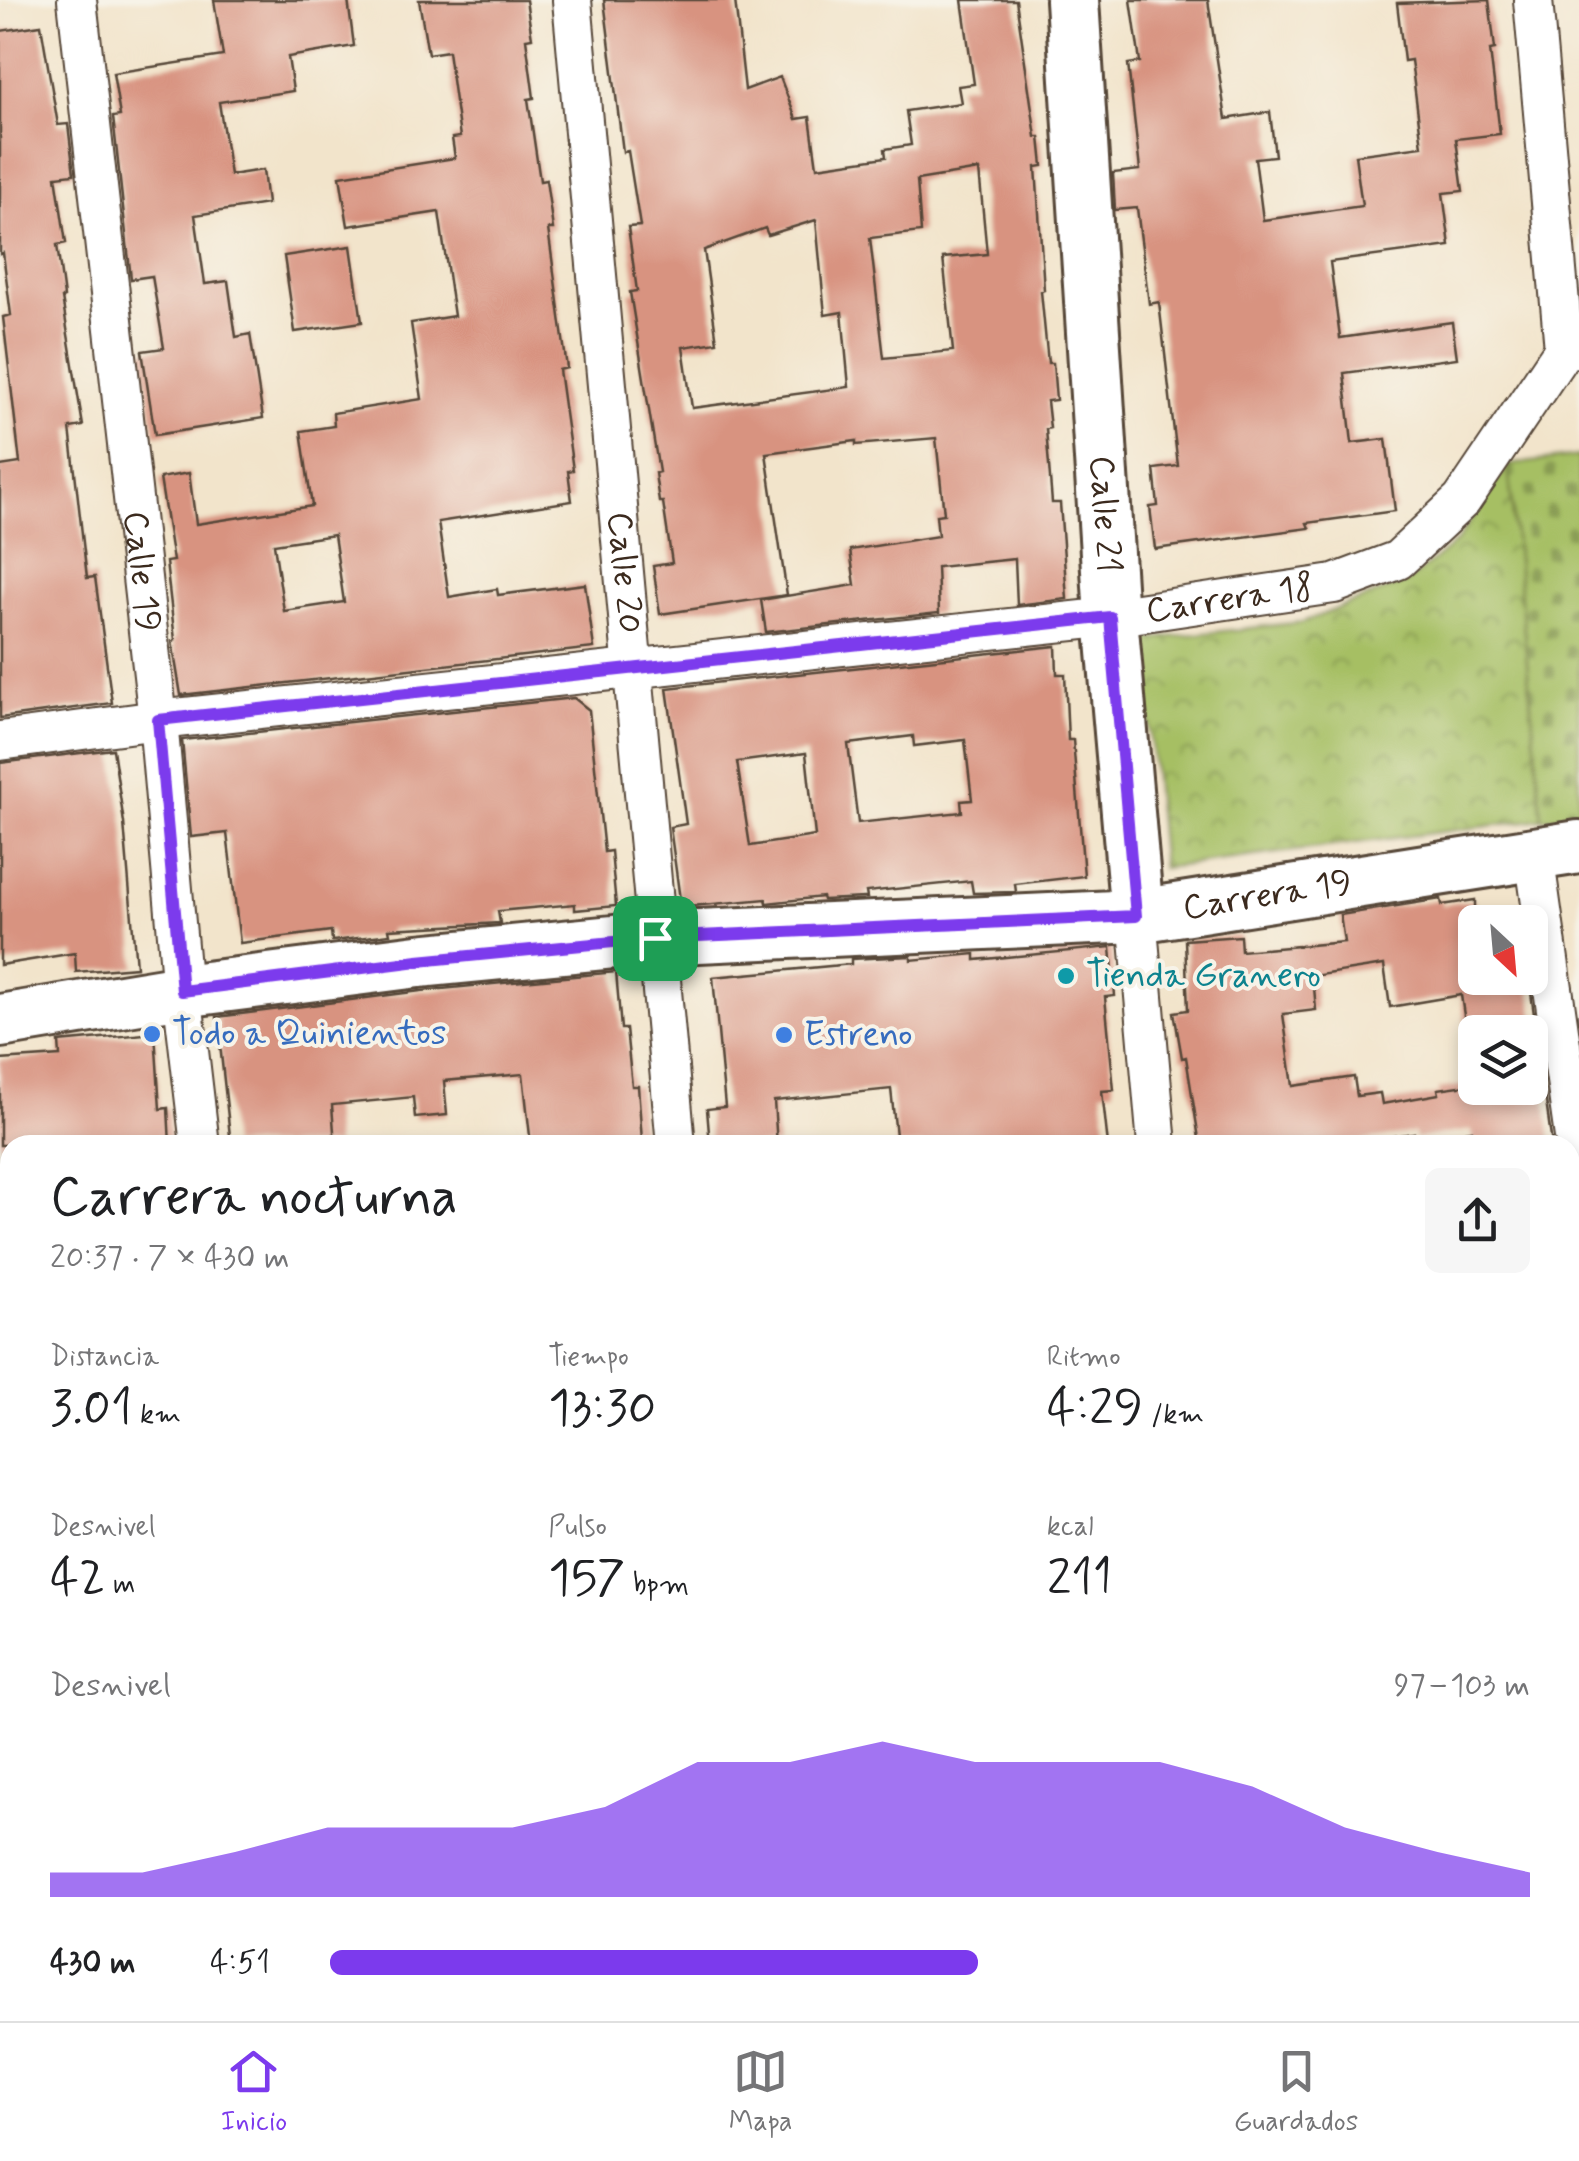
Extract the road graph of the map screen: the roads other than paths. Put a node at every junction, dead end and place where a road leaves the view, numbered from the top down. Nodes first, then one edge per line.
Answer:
1 (77, 0) edge
2 (572, 0) edge
3 (1072, 0) edge
4 (1533, 0) edge
5 (1572, 349) edge
6 (1110, 617) junction
7 (632, 668) junction
8 (158, 720) junction
9 (0, 741) edge
10 (1556, 850) edge
11 (1136, 916) junction
12 (655, 938) junction
13 (182, 991) junction
14 (0, 1021) edge
15 (1574, 1100) edge
16 (199, 1135) edge
17 (675, 1135) edge
18 (1156, 1135) edge
19 (1576, 1135) edge

1 - 8 street, Calle 19
2 - 7 street, Calle 20
3 - 6 street, Calle 21
4 - 5 street
5 - 6 street, Carrera 18
6 - 7 street, Carrera 18
6 - 11 street, Calle 21
7 - 8 street, Carrera 18
7 - 12 street, Calle 20
8 - 9 street, Carrera 18
8 - 13 street, Calle 19
10 - 11 street, Carrera 19
10 - 15 street
11 - 12 street, Carrera 19
11 - 18 street, Calle 21
12 - 13 street, Carrera 19
12 - 17 street, Calle 20
13 - 14 street, Carrera 19
13 - 16 street, Calle 19
15 - 19 street

